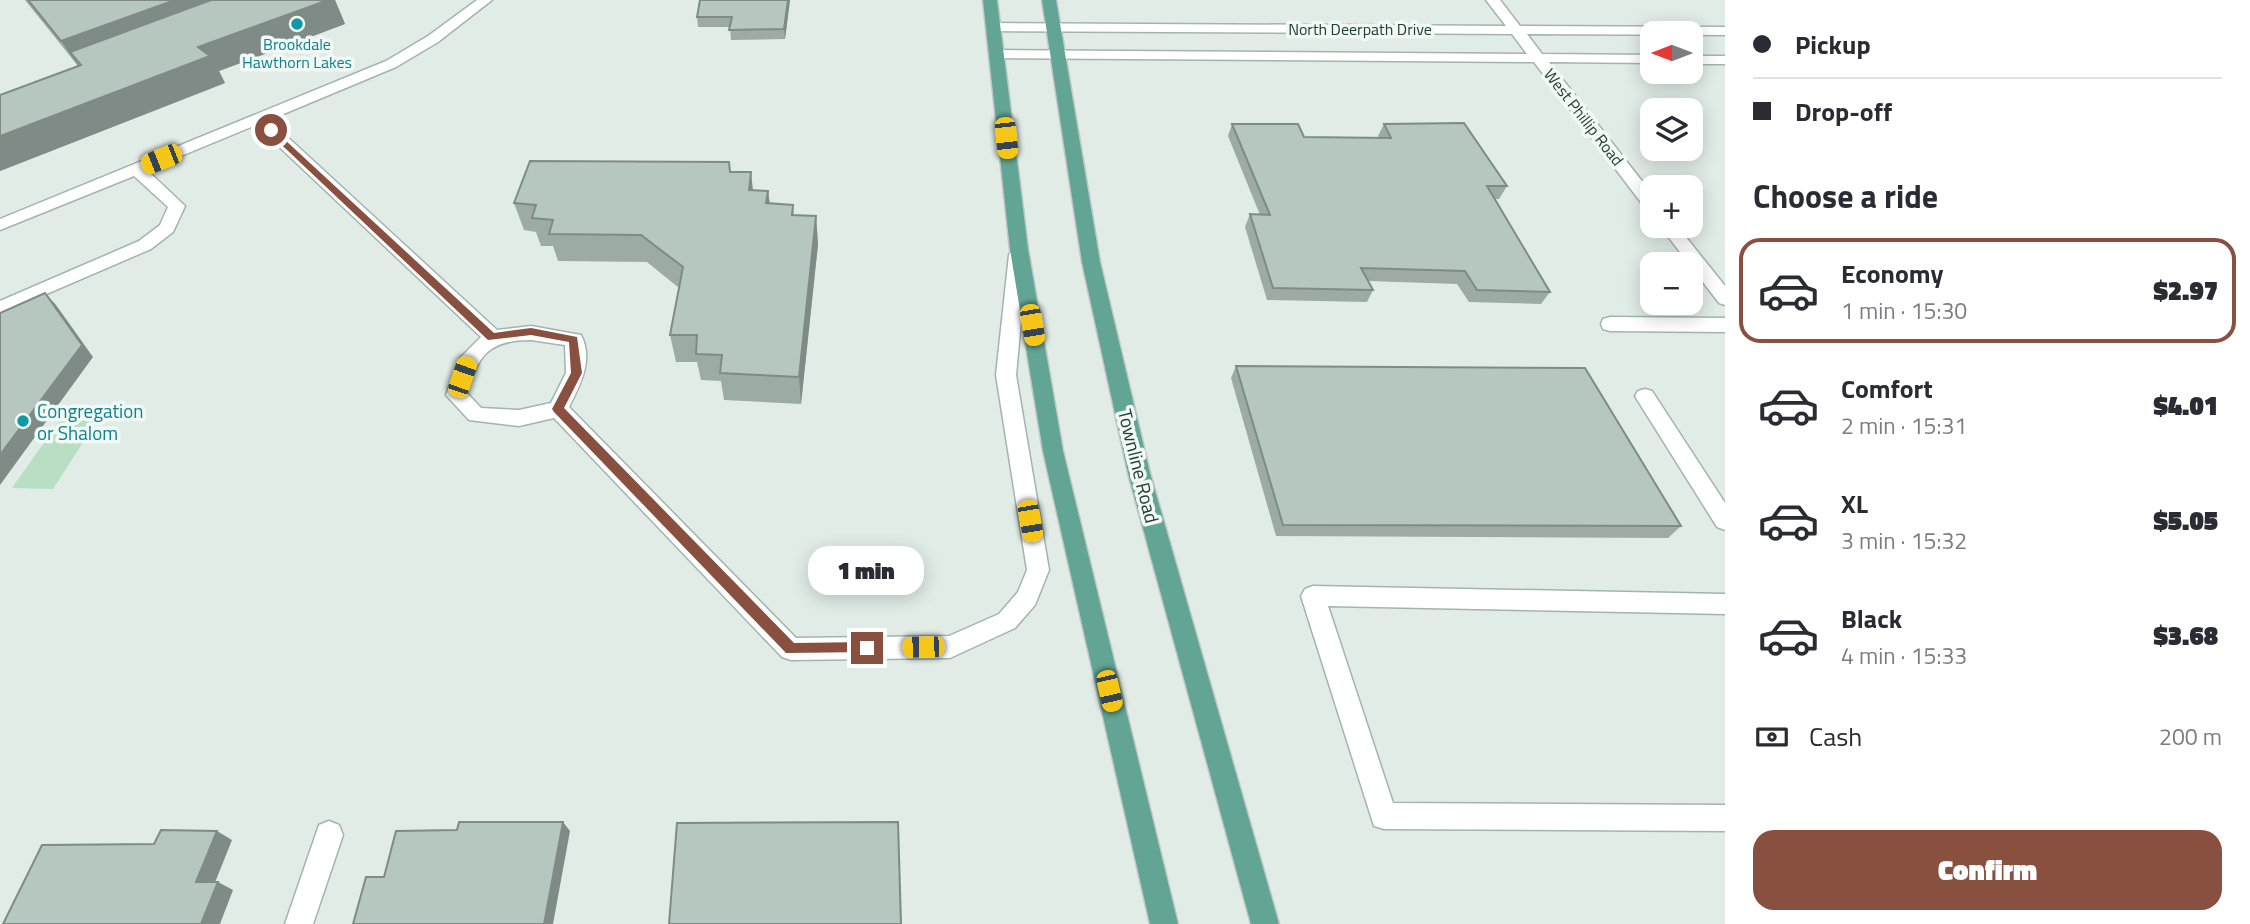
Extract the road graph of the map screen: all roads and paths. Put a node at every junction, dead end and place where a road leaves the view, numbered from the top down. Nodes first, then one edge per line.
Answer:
1 (485, 0) edge
2 (990, 0) edge
3 (1049, 0) edge
4 (1493, 0) edge
5 (994, 27) junction
6 (1055, 28) junction
7 (1516, 29) junction
8 (1725, 31) edge
9 (997, 54) junction
10 (1060, 55) junction
11 (1537, 57) junction
12 (1640, 60) edge
13 (1703, 60) edge
14 (1725, 60) edge
15 (260, 119) junction
16 (136, 169) junction
17 (1640, 190) edge
18 (0, 225) edge
19 (1677, 238) edge
20 (1019, 249) junction
21 (1725, 299) edge
22 (0, 308) edge
23 (1610, 324) dead end
24 (1725, 325) edge
25 (492, 337) junction
26 (1645, 396) dead end
27 (558, 409) junction
28 (1725, 522) edge
29 (1725, 604) edge
30 (1725, 818) edge
31 (328, 835) dead end
32 (299, 924) edge
33 (1164, 924) edge
34 (1265, 924) edge

1 - 15 street
2 - 5 main road
3 - 6 main road, Townline Road
4 - 7 street, West Phillip Road
5 - 6 street, North Deerpath Drive
5 - 9 main road
6 - 7 street, North Deerpath Drive
6 - 10 main road, Townline Road
7 - 8 street, North Deerpath Drive
7 - 11 street, West Phillip Road
9 - 10 street, North Deerpath Drive
9 - 20 main road
10 - 11 street, North Deerpath Drive
10 - 34 main road, Townline Road
11 - 12 street, North Deerpath Drive
11 - 17 street, West Phillip Road
13 - 14 street
15 - 16 street
15 - 25 street
16 - 18 street
16 - 22 street
19 - 21 street
20 - 27 street
20 - 33 main road
23 - 24 street
25 - 27 street
25 - 27 street
26 - 28 street
29 - 30 street
31 - 32 street

